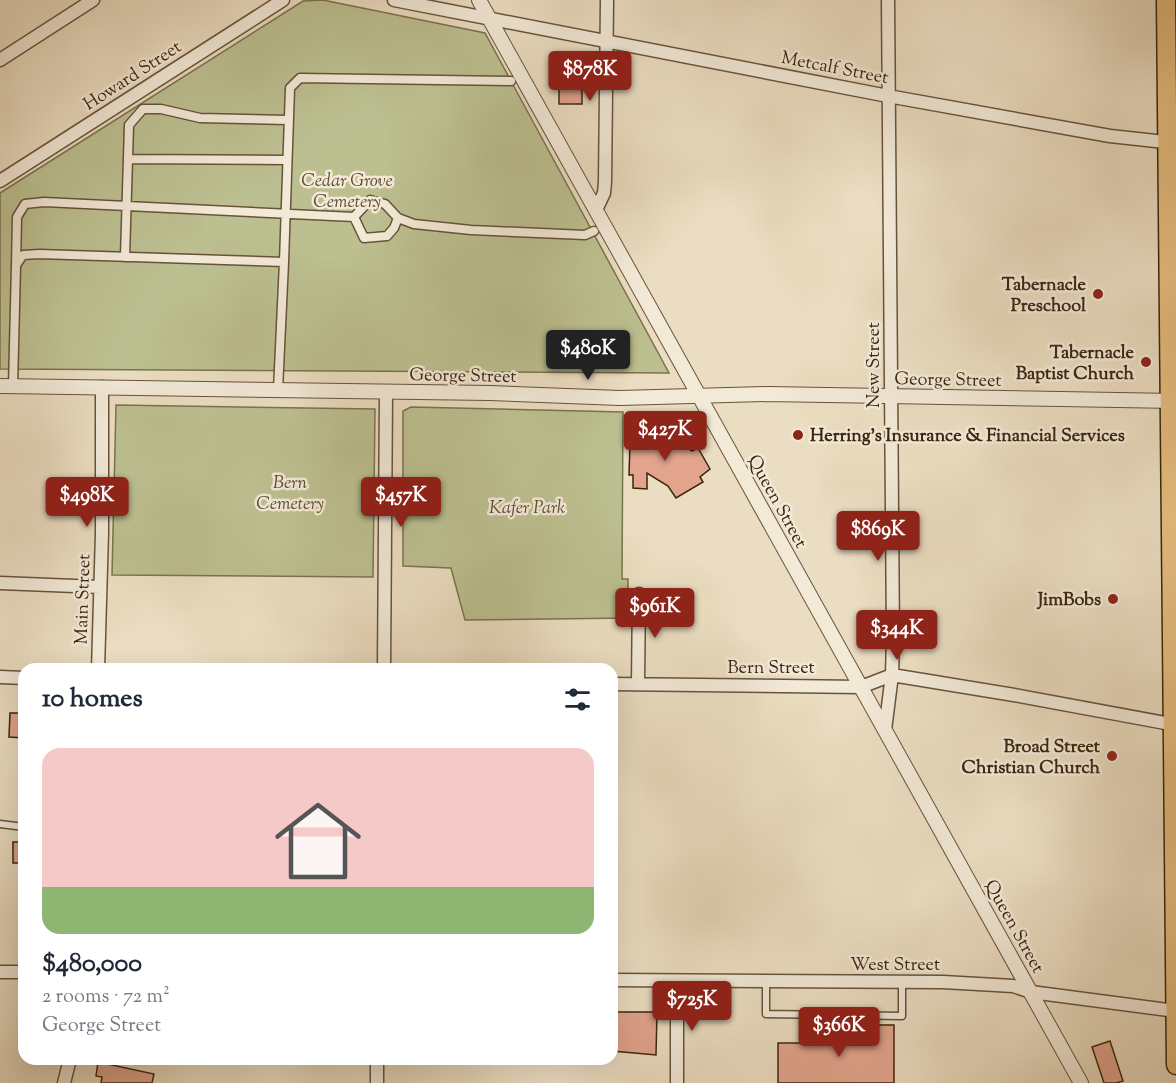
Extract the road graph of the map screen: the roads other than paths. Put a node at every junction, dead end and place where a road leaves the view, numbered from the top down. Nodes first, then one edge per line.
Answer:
1 (93, 0) edge
2 (283, 0) edge
3 (394, 0) edge
4 (479, 0) edge
5 (607, 0) edge
6 (888, 0) edge
7 (1166, 0) edge
8 (489, 19) junction
9 (606, 40) junction
10 (0, 60) edge
11 (511, 81) dead end
12 (888, 96) junction
13 (288, 120) junction
14 (1171, 142) edge
15 (128, 159) junction
16 (287, 160) junction
17 (0, 181) edge
18 (127, 208) junction
19 (596, 210) junction
20 (285, 212) junction
21 (354, 217) junction
22 (398, 218) junction
23 (594, 231) dead end
24 (125, 257) junction
25 (284, 262) junction
26 (16, 265) junction
27 (7, 386) edge
28 (102, 387) junction
29 (278, 390) junction
30 (386, 392) junction
31 (891, 396) junction
32 (700, 398) junction
33 (1173, 401) edge
34 (0, 583) edge
35 (100, 587) junction
36 (639, 594) dead end
37 (98, 663) edge
38 (384, 663) edge
39 (892, 675) junction
40 (0, 678) edge
41 (18, 678) edge
42 (618, 684) edge
43 (638, 684) junction
44 (861, 687) junction
45 (1174, 725) edge
46 (885, 730) junction
47 (0, 824) edge
48 (18, 826) edge
49 (0, 972) edge
50 (18, 972) edge
51 (618, 980) edge
52 (677, 981) junction
53 (766, 982) junction
54 (902, 983) junction
55 (1031, 992) junction
56 (1176, 1011) edge
57 (68, 1065) edge
58 (377, 1065) edge
59 (1176, 1065) edge
60 (64, 1083) edge
61 (377, 1083) edge
62 (677, 1083) edge
63 (1081, 1083) edge

1 - 10 street
2 - 17 street, Howard Street
3 - 8 street
4 - 8 street, Queen Street
5 - 9 street
6 - 12 street, New Street
7 - 14 main road
8 - 9 street, Metcalf Street
8 - 19 street, Queen Street
9 - 12 street, Metcalf Street
9 - 19 street
11 - 13 street
12 - 14 street, Metcalf Street
12 - 31 street, New Street
13 - 15 street
13 - 16 street
14 - 33 main road
15 - 16 street
15 - 18 street
16 - 20 street
18 - 20 street
18 - 24 street
18 - 26 street
19 - 32 street, Queen Street
20 - 21 street
20 - 25 street
21 - 22 street
21 - 22 street
22 - 23 street
24 - 25 street
24 - 26 street
25 - 29 street
26 - 27 street
27 - 28 street, George Street
28 - 29 street, George Street
28 - 35 street, Main Street
29 - 30 street, George Street
30 - 32 street, George Street
30 - 38 street
31 - 32 street, George Street
31 - 33 street, George Street
31 - 39 street, New Street
32 - 44 street, Queen Street
33 - 45 main road
34 - 35 street
35 - 37 street, Main Street
36 - 43 street
39 - 44 street, Bern Street
39 - 45 street
39 - 46 street, New Street
40 - 41 street
42 - 43 street, Bern Street
43 - 44 street, Bern Street
44 - 46 street, Queen Street
45 - 56 main road
46 - 55 street, Queen Street
47 - 48 lane
49 - 50 street
51 - 52 street, West Street
52 - 53 street, West Street
52 - 62 street
53 - 54 street, West Street
53 - 54 lane
54 - 55 street, West Street
55 - 56 street, West Street
55 - 63 street, Queen Street
56 - 59 main road
57 - 60 street
58 - 61 street

